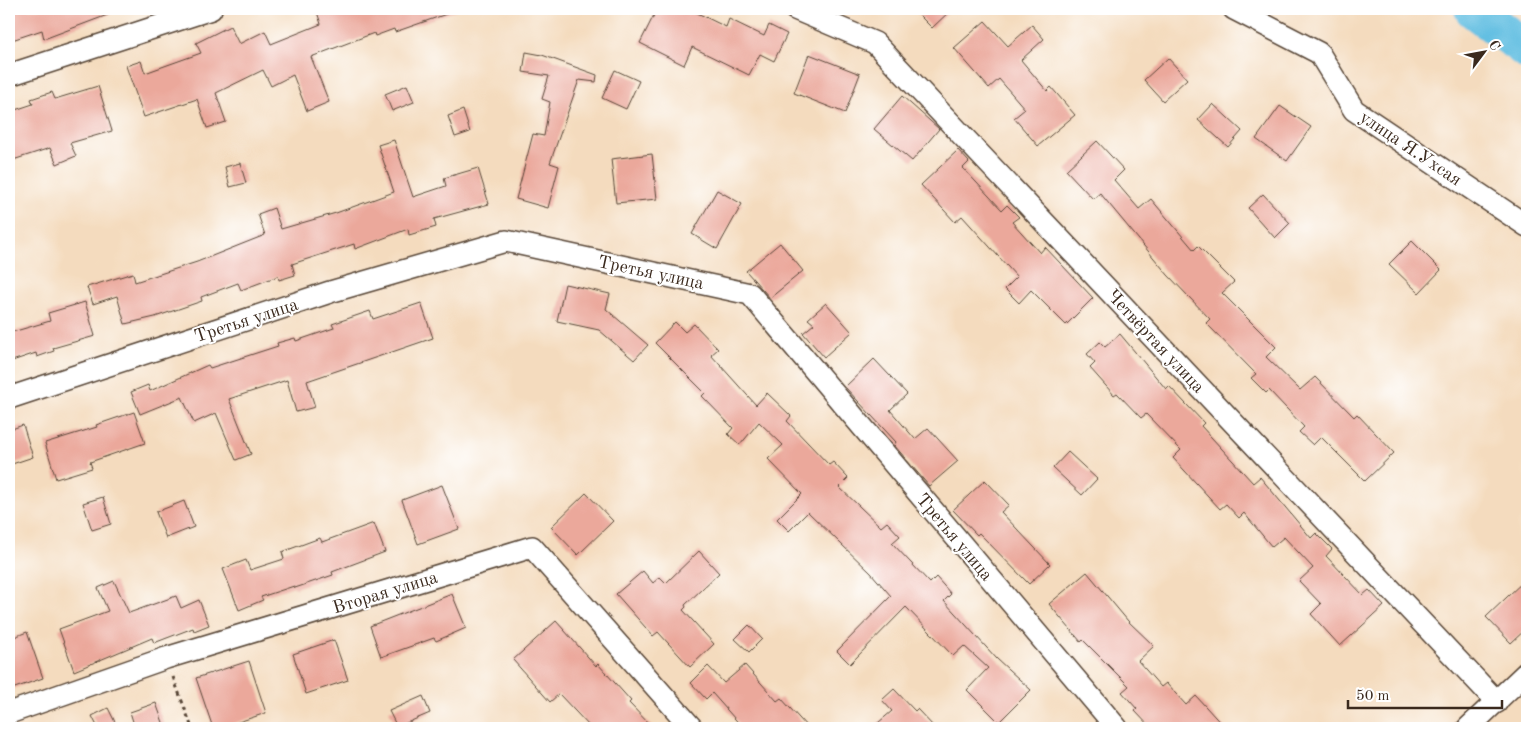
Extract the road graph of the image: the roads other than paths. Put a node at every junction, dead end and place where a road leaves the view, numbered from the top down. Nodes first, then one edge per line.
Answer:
1 (211, 9) edge
2 (795, 9) edge
3 (1234, 9) edge
4 (9, 75) edge
5 (1527, 226) edge
6 (9, 398) edge
7 (1527, 672) edge
8 (1497, 702) junction
9 (9, 713) edge
10 (692, 728) edge
11 (1117, 728) edge
12 (1468, 728) edge

1 - 4 street
2 - 8 street, Четвёртая улица
3 - 5 street, улица Я.Ухсая
6 - 11 street, Третья улица
7 - 8 street
8 - 12 street
9 - 10 street, Вторая улица

